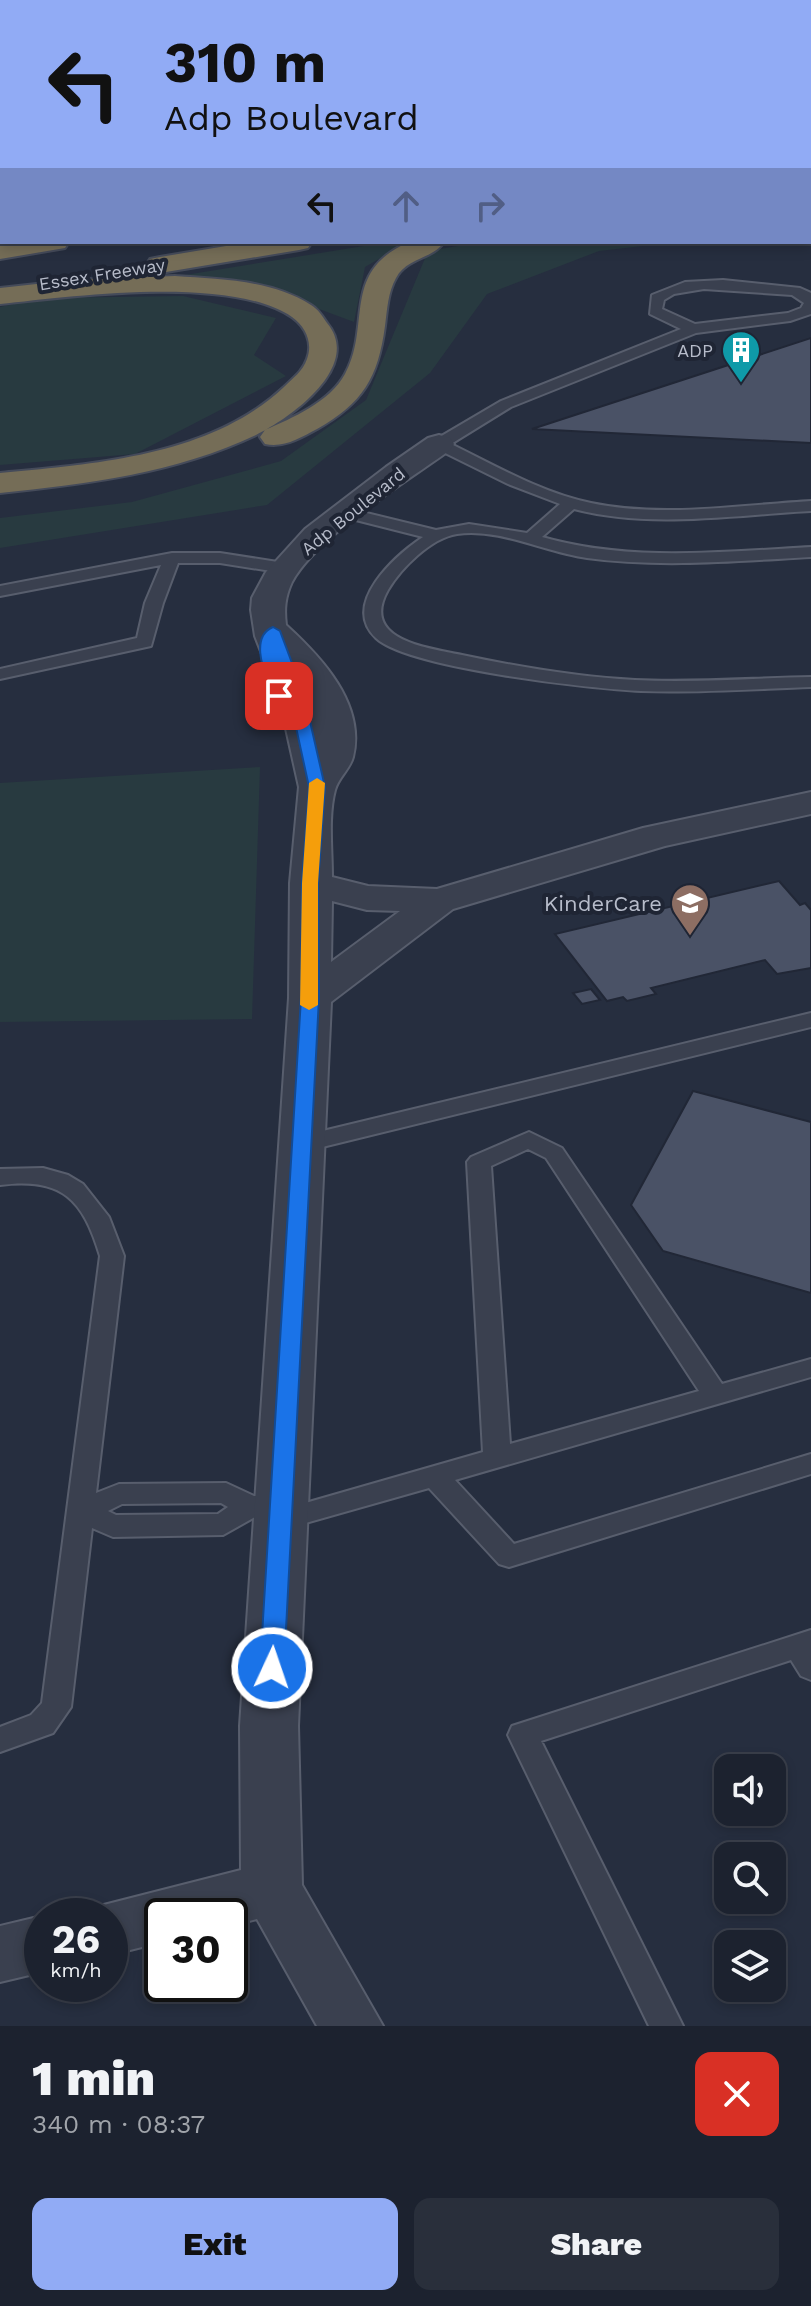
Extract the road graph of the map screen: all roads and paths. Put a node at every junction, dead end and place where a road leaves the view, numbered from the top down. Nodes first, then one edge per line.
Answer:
1 (44, 244) edge
2 (287, 244) edge
3 (426, 244) edge
4 (0, 251) edge
5 (0, 293) edge
6 (693, 329) junction
7 (439, 444) junction
8 (0, 483) edge
9 (571, 503) junction
10 (0, 505) edge
11 (811, 506) edge
12 (346, 513) junction
13 (436, 535) junction
14 (529, 540) junction
15 (811, 552) edge
16 (172, 558) junction
17 (284, 568) junction
18 (0, 591) edge
19 (273, 631) junction
20 (0, 674) edge
21 (811, 682) edge
22 (317, 787) junction
23 (811, 803) edge
24 (310, 883) junction
25 (439, 901) junction
26 (310, 998) junction
27 (811, 1020) edge
28 (302, 1144) junction
29 (0, 1177) edge
30 (811, 1368) edge
31 (716, 1395) junction
32 (497, 1458) junction
33 (811, 1464) edge
34 (435, 1476) junction
35 (83, 1511) junction
36 (270, 1511) junction
37 (807, 1652) edge
38 (0, 1740) edge
39 (272, 1889) junction
40 (128, 1924) edge
41 (24, 1948) edge
42 (0, 1954) edge
43 (351, 2026) edge
44 (666, 2026) edge

1 - 4 highway, Essex Freeway
2 - 5 highway, Essex Freeway
3 - 10 highway
5 - 8 highway
6 - 6 lane
6 - 7 lane
7 - 9 lane
7 - 12 street, Adp Boulevard
9 - 11 lane
9 - 14 lane
12 - 13 lane
12 - 17 street, Adp Boulevard
13 - 14 lane
13 - 21 lane
14 - 15 lane
16 - 17 lane
16 - 18 lane
16 - 20 lane
17 - 19 street, Adp Boulevard
19 - 22 street, Adp Boulevard
19 - 22 street
22 - 24 street
23 - 25 street
24 - 25 street
24 - 26 street
25 - 26 street
26 - 28 street
27 - 28 lane
28 - 36 street
29 - 35 lane
30 - 31 lane
31 - 32 lane
31 - 32 lane
32 - 34 lane
33 - 34 lane
34 - 36 lane
35 - 36 lane
35 - 38 lane
36 - 39 street
37 - 44 lane
39 - 40 street
39 - 43 street
41 - 42 street

